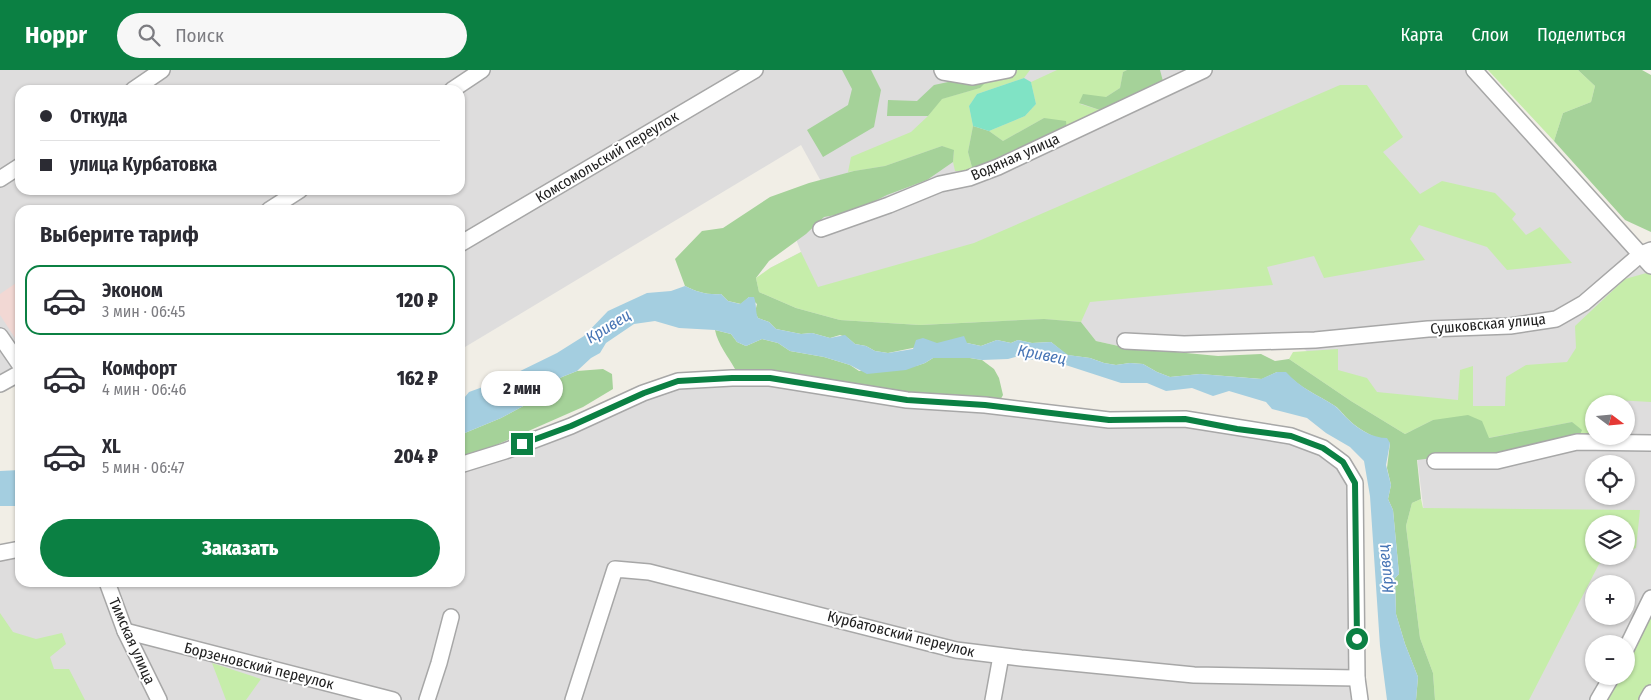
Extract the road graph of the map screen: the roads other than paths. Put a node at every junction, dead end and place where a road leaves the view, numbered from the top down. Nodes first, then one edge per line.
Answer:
1 (162, 70) edge
2 (482, 70) edge
3 (754, 70) edge
4 (1008, 70) edge
5 (1204, 70) edge
6 (1474, 70) edge
7 (942, 71) edge
8 (140, 85) edge
9 (460, 85) edge
10 (15, 169) edge
11 (0, 179) edge
12 (292, 195) edge
13 (277, 205) edge
14 (821, 229) dead end
15 (465, 241) edge
16 (1648, 257) edge
17 (0, 336) edge
18 (1125, 341) dead end
19 (15, 358) edge
20 (15, 376) edge
21 (0, 384) edge
22 (1651, 443) edge
23 (1435, 461) dead end
24 (465, 462) edge
25 (15, 551) edge
26 (0, 553) edge
27 (109, 587) edge
28 (1651, 598) edge
29 (451, 617) dead end
30 (125, 631) junction
31 (1633, 635) edge
32 (1001, 656) junction
33 (1358, 678) junction
34 (1607, 685) edge
35 (1651, 693) edge
36 (159, 700) edge
37 (392, 700) edge
38 (427, 700) edge
39 (573, 700) edge
40 (993, 700) edge
41 (1360, 700) edge
42 (1598, 700) edge
43 (1647, 700) edge

1 - 8 street
2 - 9 street
3 - 15 street, Комсомольский переулок
4 - 7 street
5 - 14 street, Водяная улица
6 - 16 street, Сушковская улица
10 - 11 street
12 - 13 street
16 - 18 street, Сушковская улица
17 - 19 street
20 - 21 street
22 - 23 street
24 - 33 street
25 - 26 street
27 - 30 street, Тимская улица
28 - 31 street
29 - 38 street
30 - 36 street, Тимская улица
30 - 37 street, Борзеновский переулок
32 - 33 street, Курбатовский переулок
32 - 39 street, Курбатовский переулок
32 - 40 street
33 - 41 street
34 - 42 street
35 - 43 street

